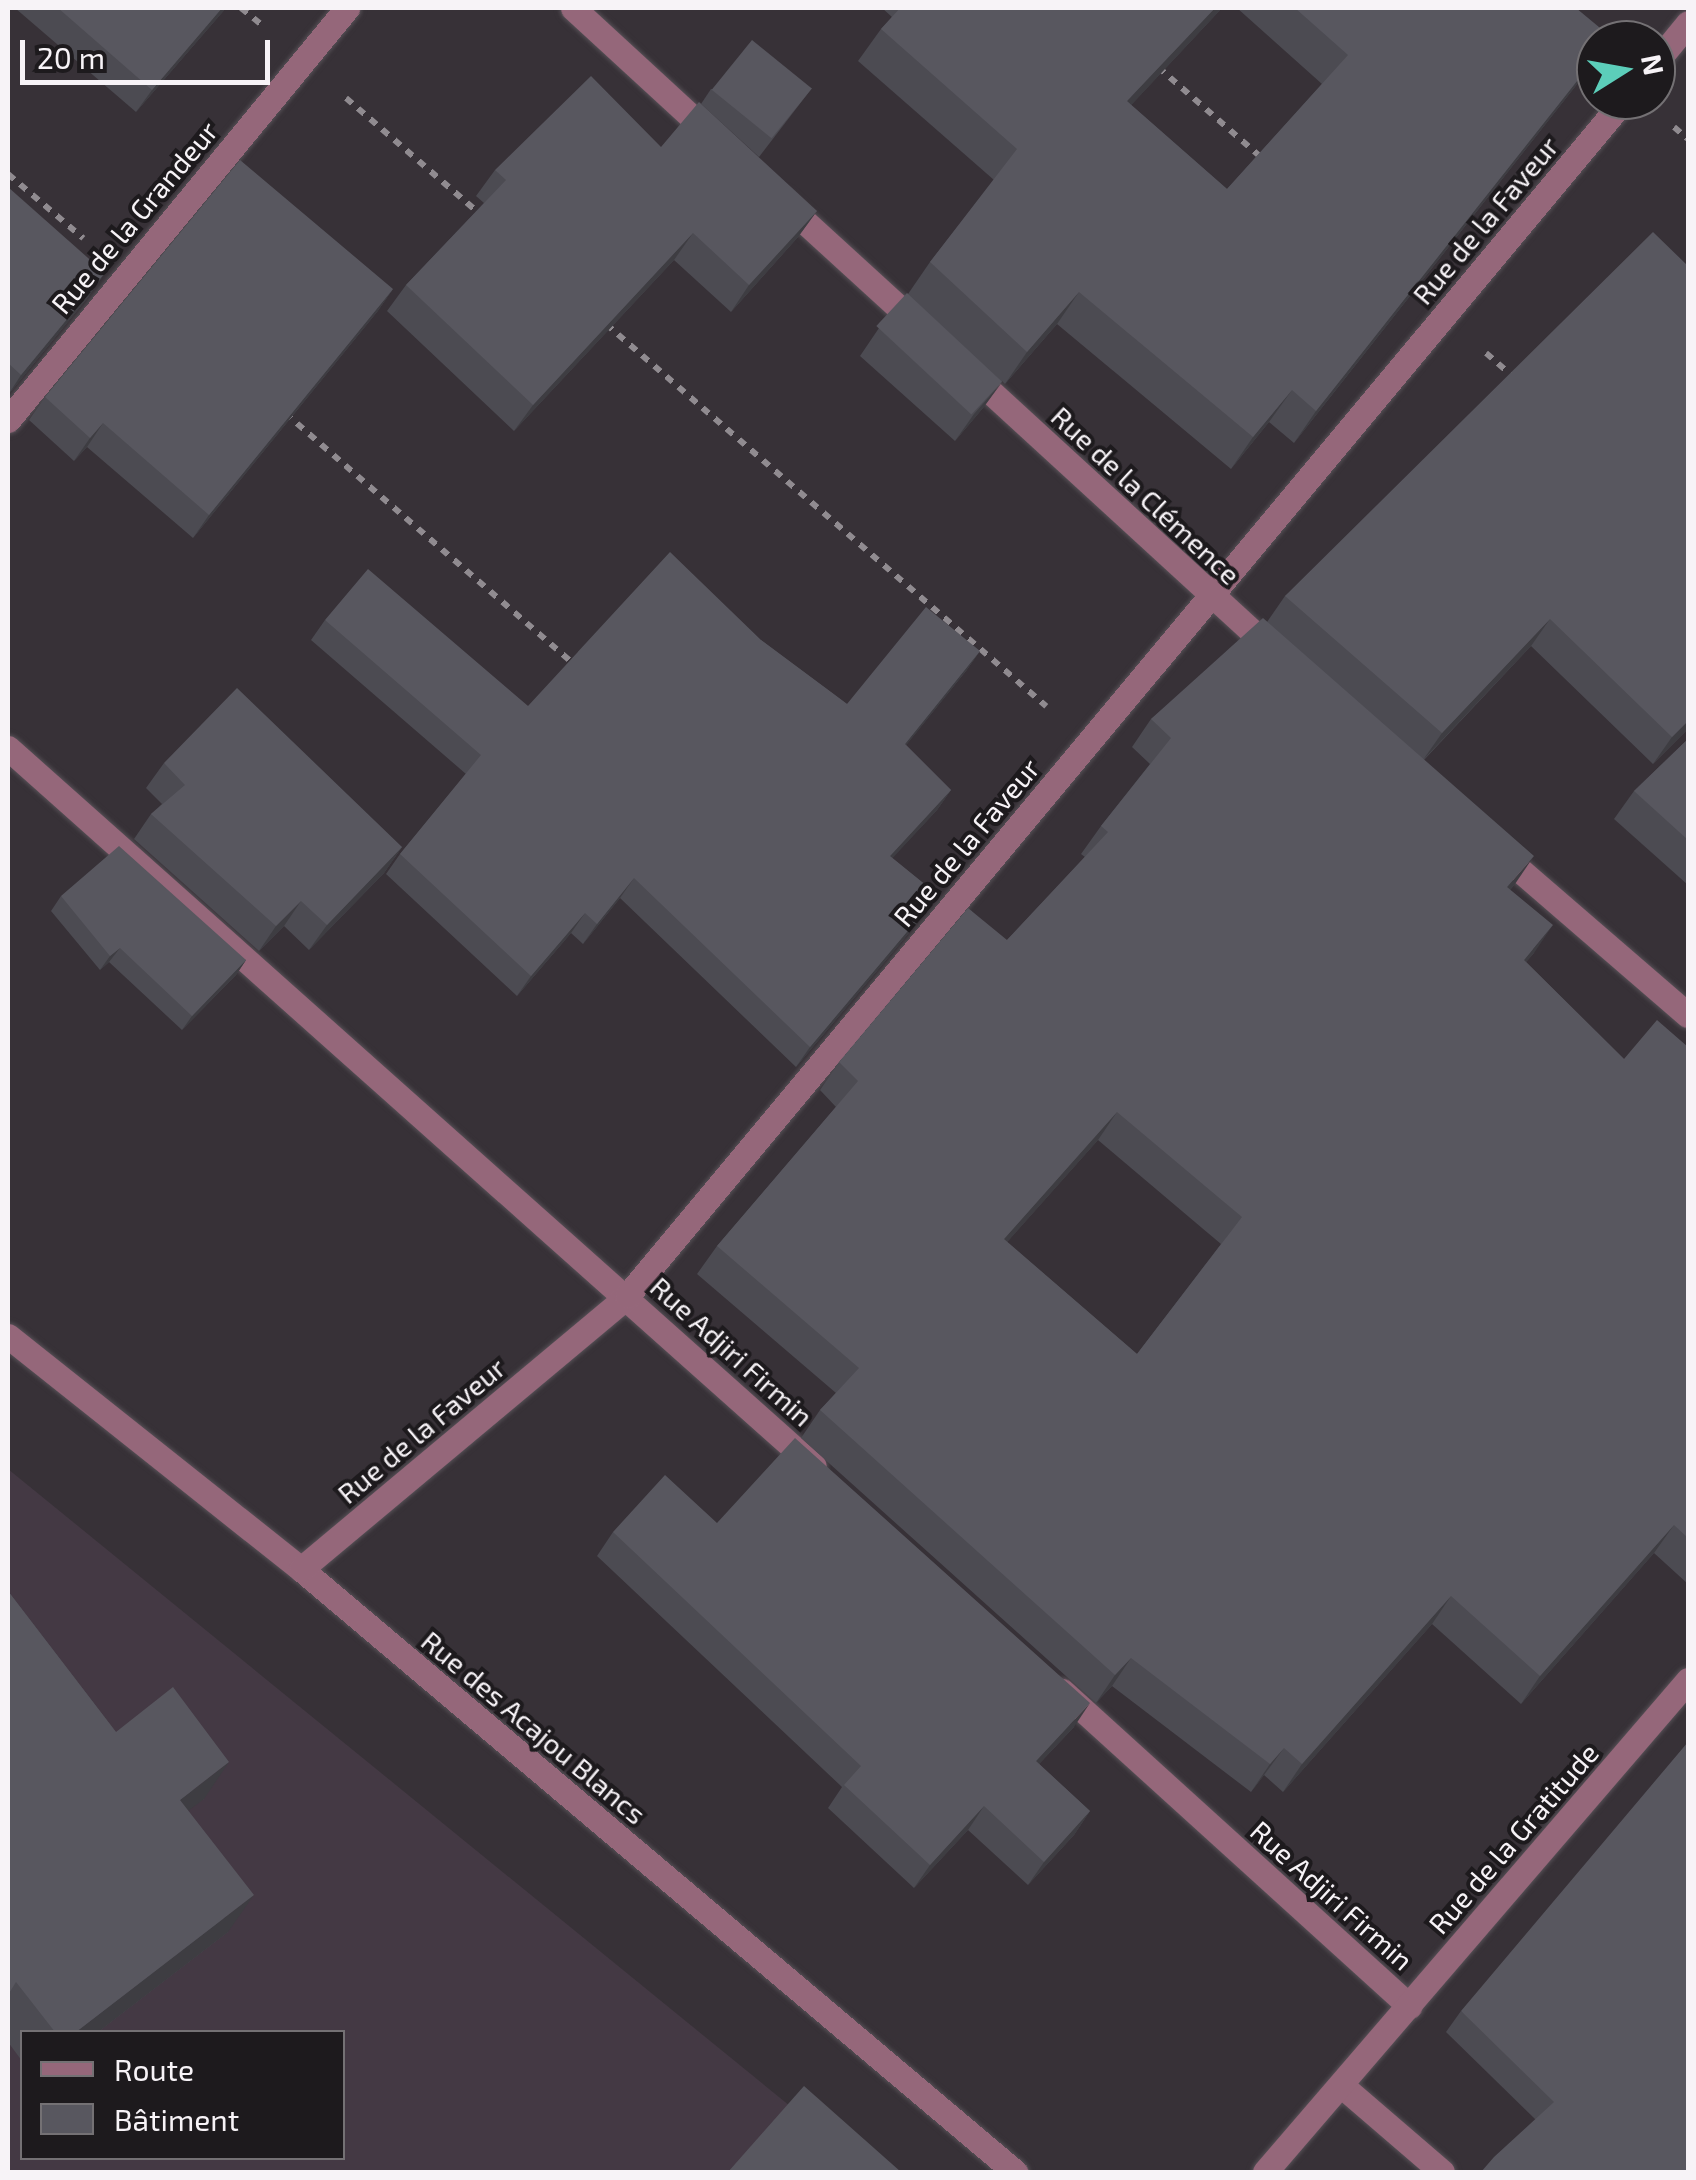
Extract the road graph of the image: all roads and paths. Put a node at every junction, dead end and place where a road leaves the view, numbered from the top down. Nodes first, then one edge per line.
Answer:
1 (241, 8) edge
2 (346, 8) edge
3 (572, 8) edge
4 (1148, 59) edge
5 (303, 61) junction
6 (1607, 120) edge
7 (732, 155) edge
8 (1266, 162) edge
9 (8, 174) edge
10 (762, 182) edge
11 (484, 218) edge
12 (124, 274) junction
13 (590, 310) edge
14 (1443, 316) junction
15 (1530, 391) edge
16 (273, 402) edge
17 (8, 420) edge
18 (1212, 596) junction
19 (585, 673) edge
20 (1299, 674) edge
21 (1088, 743) junction
22 (8, 748) edge
23 (1473, 829) edge
24 (1688, 1015) edge
25 (628, 1296) junction
26 (8, 1336) edge
27 (834, 1484) edge
28 (300, 1569) junction
29 (1040, 1671) edge
30 (1688, 1680) edge
31 (1409, 2006) junction
32 (1342, 2085) junction
33 (1015, 2172) edge
34 (1265, 2172) edge
35 (1442, 2172) edge

1 - 5 path
2 - 5 street, Rue de la Grandeur
3 - 7 street
4 - 8 path
5 - 11 path
5 - 12 street, Rue de la Grandeur
6 - 14 street, Rue de la Faveur
9 - 12 path
10 - 18 street, Rue de la Clémence
12 - 17 street, Rue de la Grandeur
13 - 21 path
14 - 15 path
14 - 18 street, Rue de la Faveur
16 - 19 path
18 - 20 street, Rue de la Clémence
18 - 21 street, Rue de la Faveur
21 - 25 street, Rue de la Faveur
22 - 25 street, Rue Adjiri Firmin
23 - 24 street
25 - 27 street, Rue Adjiri Firmin
25 - 28 street, Rue de la Faveur
26 - 28 street, Rue des Acajou Blancs
28 - 33 street, Rue des Acajou Blancs
29 - 31 street, Rue Adjiri Firmin
30 - 31 street, Rue de la Gratitude
31 - 32 street, Rue de la Gratitude
32 - 34 street, Rue de la Gratitude
32 - 35 street

